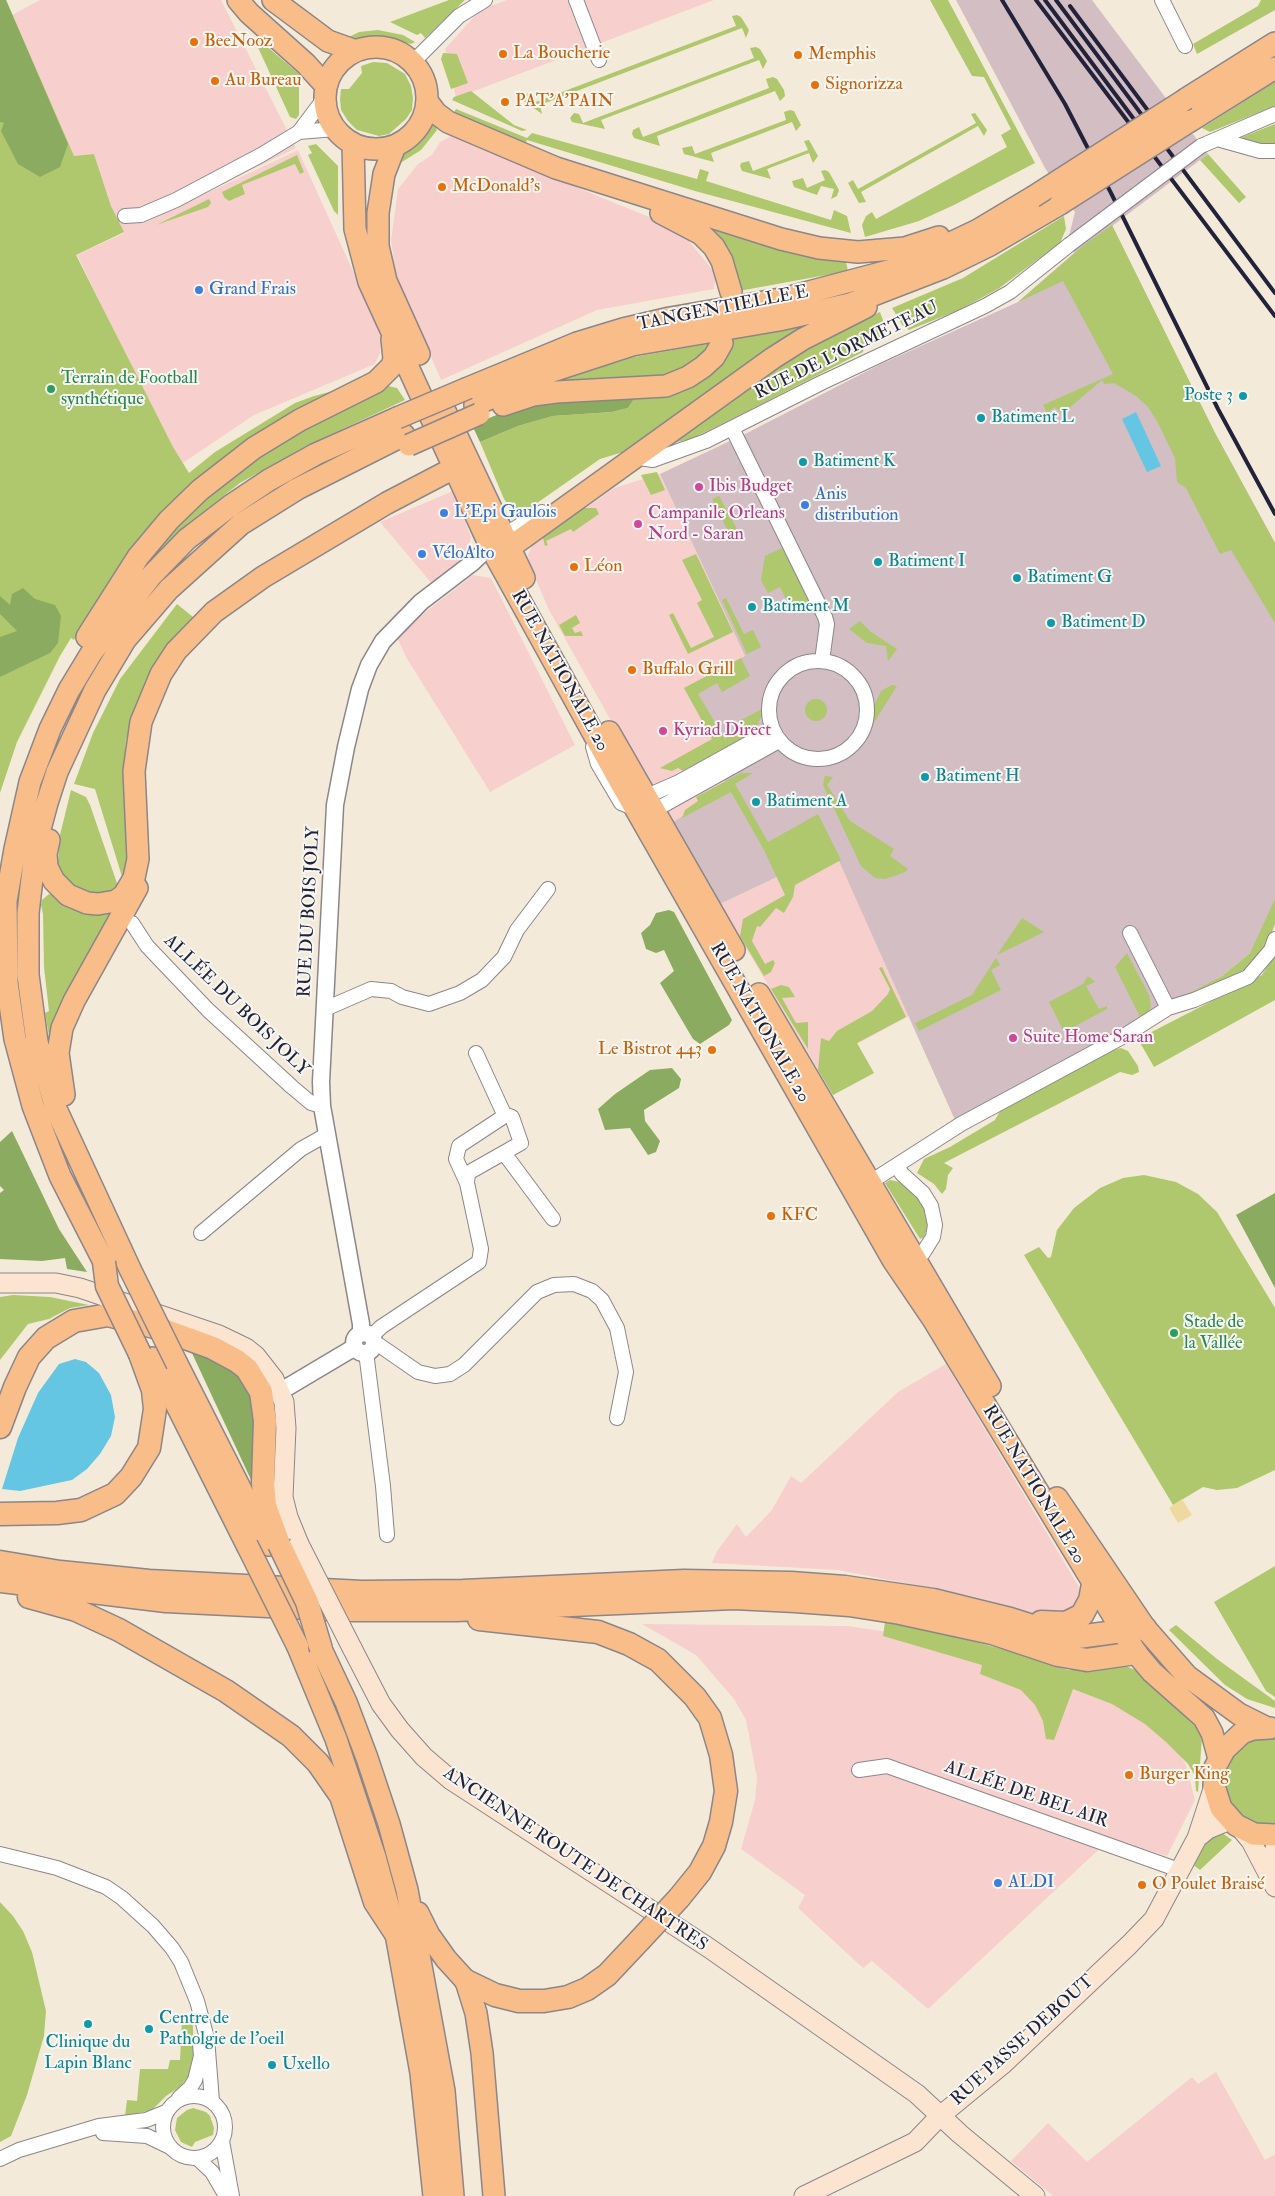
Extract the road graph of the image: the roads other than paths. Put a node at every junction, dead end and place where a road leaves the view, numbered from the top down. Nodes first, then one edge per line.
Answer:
1 (238, 0) edge
2 (274, 0) edge
3 (485, 0) edge
4 (576, 0) edge
5 (1162, 0) edge
6 (1275, 43) edge
7 (1185, 46) dead end
8 (356, 51) junction
9 (599, 60) dead end
10 (413, 62) junction
11 (1275, 68) edge
12 (326, 90) junction
13 (427, 101) junction
14 (1275, 114) edge
15 (336, 129) junction
16 (299, 132) junction
17 (1217, 139) junction
18 (353, 144) junction
19 (395, 146) junction
20 (1275, 151) edge
21 (556, 168) junction
22 (125, 216) dead end
23 (895, 268) junction
24 (731, 292) dead end
25 (849, 301) junction
26 (384, 315) junction
27 (722, 343) dead end
28 (474, 402) junction
29 (732, 428) junction
30 (403, 432) junction
31 (636, 456) junction
32 (454, 468) junction
33 (501, 542) junction
34 (822, 661) junction
35 (69, 690) junction
36 (776, 735) junction
37 (71, 744) junction
38 (134, 790) junction
39 (646, 805) junction
40 (548, 889) dead end
41 (132, 923) dead end
42 (1130, 933) dead end
43 (1275, 939) edge
44 (1168, 1008) junction
45 (325, 1009) junction
46 (476, 1053) dead end
47 (322, 1106) junction
48 (506, 1115) junction
49 (66, 1134) junction
50 (326, 1135) junction
51 (504, 1153) junction
52 (897, 1166) junction
53 (466, 1183) junction
54 (868, 1194) junction
55 (553, 1219) dead end
56 (201, 1233) dead end
57 (914, 1259) junction
58 (893, 1260) junction
59 (104, 1262) joint
60 (0, 1283) edge
61 (365, 1343) junction
62 (146, 1356) junction
63 (281, 1391) junction
64 (617, 1418) dead end
65 (0, 1427) edge
66 (0, 1514) edge
67 (386, 1535) dead end
68 (282, 1544) junction
69 (0, 1562) edge
70 (4, 1582) edge
71 (1093, 1584) junction
72 (456, 1610) junction
73 (1010, 1619) junction
74 (1145, 1628) junction
75 (1122, 1630) junction
76 (321, 1648) joint
77 (1136, 1652) junction
78 (1270, 1728) edge
79 (1219, 1759) junction
80 (859, 1770) dead end
81 (1214, 1786) junction
82 (1236, 1825) junction
83 (1275, 1835) edge
84 (1197, 1838) junction
85 (1275, 1848) edge
86 (0, 1854) edge
87 (1275, 1858) edge
88 (1179, 1870) junction
89 (1275, 1887) edge
90 (407, 1890) junction
91 (396, 1934) junction
92 (466, 1981) junction
93 (204, 2031) junction
94 (421, 2073) junction
95 (178, 2100) junction
96 (212, 2101) junction
97 (166, 2112) junction
98 (940, 2116) junction
99 (90, 2130) junction
100 (222, 2142) junction
101 (170, 2147) junction
102 (197, 2158) junction
103 (0, 2159) edge
104 (226, 2196) edge
105 (232, 2196) edge
106 (420, 2196) edge
107 (434, 2196) edge
108 (453, 2196) edge
109 (494, 2196) edge
110 (804, 2196) edge
111 (1035, 2196) edge

1 - 12 main road
2 - 8 main road
3 - 10 street
4 - 9 street
5 - 7 street
6 - 23 main road, bridge
8 - 10 main road
8 - 12 main road
10 - 13 main road, RUE NATIONALE 20
11 - 23 main road, bridge
12 - 15 main road
12 - 16 street
13 - 19 main road, RUE NATIONALE 20
13 - 21 main road
14 - 17 street, RUE DE L'ORMETEAU
15 - 16 street
15 - 18 main road
16 - 22 street
17 - 20 street
17 - 29 street, RUE DE L'ORMETEAU, bridge
18 - 19 main road
18 - 26 main road, RUE NATIONALE 20
19 - 33 main road, RUE NATIONALE 20
21 - 23 main road
21 - 24 main road
23 - 25 main road
23 - 25 main road
25 - 28 main road
25 - 31 main road
26 - 32 main road, RUE NATIONALE 20
26 - 35 main road
27 - 28 main road
28 - 30 main road
29 - 31 street, RUE DE L'ORMETEAU
29 - 34 street
30 - 35 main road
30 - 37 main road
31 - 33 main road
32 - 33 main road, RUE NATIONALE 20
32 - 38 main road
33 - 39 main road, RUE NATIONALE 20
33 - 39 main road, RUE NATIONALE 20
33 - 45 street, RUE DU BOIS JOLY
34 - 36 street
34 - 36 street
35 - 59 main road
36 - 39 street
37 - 38 main road
37 - 49 main road
38 - 49 main road
39 - 54 main road, RUE NATIONALE 20
40 - 45 street
41 - 47 street, ALLÉE DU BOIS JOLY
42 - 44 street
43 - 44 street
44 - 52 street
45 - 47 street, RUE DU BOIS JOLY
46 - 48 street
47 - 50 street, RUE DU BOIS JOLY
48 - 51 street
48 - 53 street
49 - 68 main road, bridge
50 - 56 street
50 - 61 street, RUE DU BOIS JOLY
51 - 53 street
51 - 55 street
52 - 54 street
52 - 57 street
53 - 61 street
54 - 57 main road, RUE NATIONALE 20
54 - 58 main road, RUE NATIONALE 20
57 - 58 street
57 - 74 main road, RUE NATIONALE 20
58 - 71 main road, RUE NATIONALE 20
59 - 62 highway, bridge
60 - 63 main road, ANCIENNE ROUTE DE CHARTRES
61 - 63 street
61 - 64 street
61 - 67 street
62 - 66 highway
62 - 91 main road, bridge
63 - 68 main road, ANCIENNE ROUTE DE CHARTRES
65 - 68 highway
68 - 76 highway, bridge
68 - 98 main road, ANCIENNE ROUTE DE CHARTRES, bridge
69 - 73 highway
70 - 72 highway
70 - 91 highway
71 - 73 highway
71 - 75 main road, RUE NATIONALE 20
72 - 77 highway
72 - 92 highway, bridge
73 - 75 highway
74 - 75 highway
74 - 78 main road, RUE NATIONALE 20
75 - 77 main road, RUE NATIONALE 20
76 - 90 main road
77 - 79 main road, RUE NATIONALE 20
78 - 79 main road, RUE NATIONALE 20
79 - 81 main road, RUE NATIONALE 20
80 - 88 street, ALLÉE DE BEL AIR
81 - 82 main road, RUE NATIONALE 20
81 - 84 main road, RUE PASSE DEBOUT
82 - 83 main road
82 - 84 main road, RUE PASSE DEBOUT
82 - 89 main road
84 - 88 main road, RUE PASSE DEBOUT
85 - 87 main road
86 - 93 street
88 - 98 main road, RUE PASSE DEBOUT
90 - 92 main road
90 - 108 main road
91 - 94 main road
92 - 109 main road
93 - 95 street
93 - 96 street
94 - 106 main road
94 - 107 main road
95 - 96 street
95 - 97 street
96 - 100 street
97 - 99 street
97 - 101 street
98 - 110 main road, RUE PASSE DEBOUT
98 - 111 main road, ANCIENNE ROUTE DE CHARTRES
99 - 101 street
99 - 103 street
100 - 102 street
100 - 105 street
101 - 102 street
102 - 104 street

